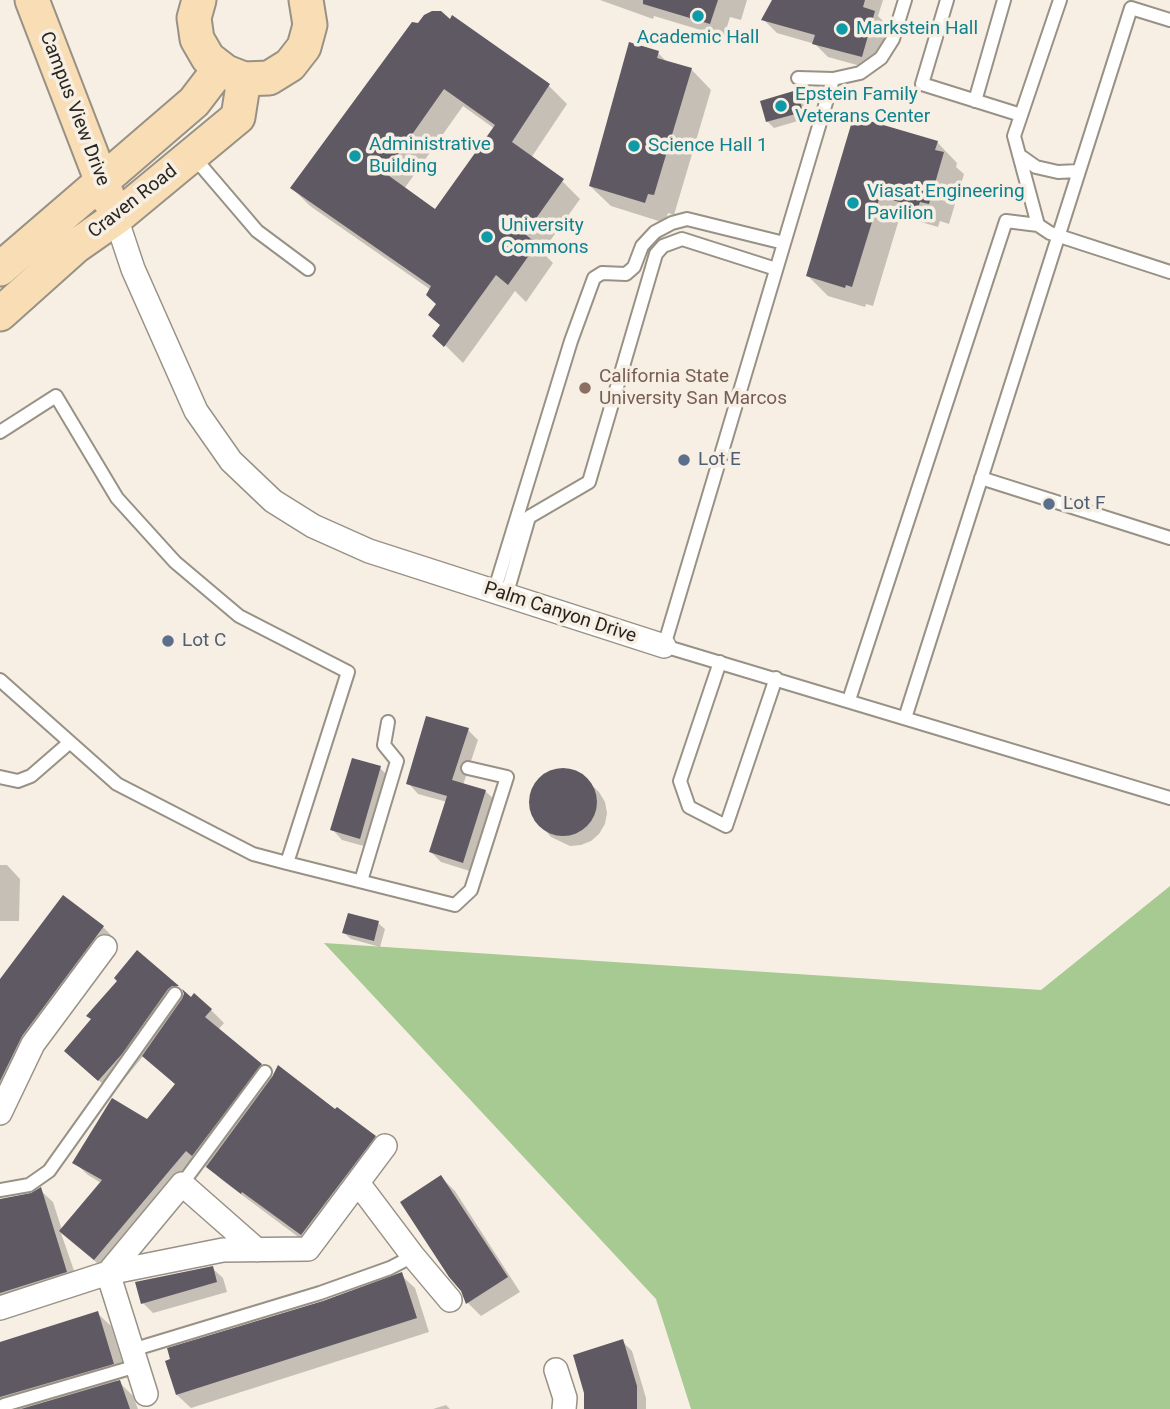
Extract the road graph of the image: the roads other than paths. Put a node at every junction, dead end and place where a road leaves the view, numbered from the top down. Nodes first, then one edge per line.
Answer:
1 (33, 0) edge
2 (199, 0) edge
3 (306, 0) edge
4 (905, 0) edge
5 (947, 0) edge
6 (1004, 0) edge
7 (1059, 0) edge
8 (1170, 20) edge
9 (232, 73) junction
10 (798, 78) dead end
11 (833, 79) junction
12 (975, 101) junction
13 (1021, 115) junction
14 (192, 155) junction
15 (1019, 155) junction
16 (1079, 171) junction
17 (101, 180) junction
18 (116, 218) junction
19 (1038, 225) junction
20 (1058, 236) junction
21 (784, 243) junction
22 (308, 268) dead end
23 (0, 269) edge
24 (776, 269) junction
25 (1170, 272) edge
26 (0, 314) edge
27 (0, 432) edge
28 (981, 478) junction
29 (1170, 538) edge
30 (500, 594) junction
31 (664, 646) junction
32 (720, 662) junction
33 (776, 678) junction
34 (0, 680) edge
35 (849, 701) junction
36 (905, 718) junction
37 (388, 722) dead end
38 (69, 743) junction
39 (468, 768) dead end
40 (0, 777) edge
41 (1170, 798) edge
42 (286, 863) junction
43 (361, 881) junction
44 (105, 947) dead end
45 (175, 994) dead end
46 (265, 1072) dead end
47 (0, 1113) edge
48 (385, 1146) dead end
49 (358, 1183) junction
50 (182, 1184) junction
51 (0, 1190) edge
52 (257, 1250) junction
53 (413, 1256) junction
54 (108, 1273) junction
55 (450, 1300) dead end
56 (0, 1308) edge
57 (135, 1358) junction
58 (556, 1370) dead end
59 (146, 1394) dead end
60 (4, 1405) dead end
61 (564, 1409) edge

1 - 17 main road, Campus View Drive
2 - 9 main road
3 - 9 main road
4 - 11 lane
5 - 12 lane
6 - 12 lane
7 - 13 lane
8 - 16 lane
9 - 14 main road, Craven Road
9 - 17 main road, Craven Road
10 - 11 lane
11 - 21 lane
12 - 13 lane
13 - 15 lane
14 - 18 main road, Craven Road
14 - 22 lane
15 - 16 lane
15 - 19 lane
16 - 20 lane
17 - 18 main road, Campus View Drive
17 - 23 main road, Craven Road
18 - 26 main road, Craven Road
18 - 30 street, Palm Canyon Drive
19 - 20 lane
19 - 35 lane
20 - 25 lane
20 - 28 lane
21 - 24 lane
21 - 30 lane
24 - 30 lane
24 - 31 lane
27 - 42 lane
28 - 29 lane
28 - 36 lane
30 - 31 street, Palm Canyon Drive
31 - 32 lane, Palm Canyon Drive
32 - 33 lane, Palm Canyon Drive
32 - 33 lane
33 - 35 lane, Palm Canyon Drive
34 - 38 lane
35 - 36 lane, Palm Canyon Drive
36 - 41 lane, Palm Canyon Drive
37 - 43 lane
38 - 40 lane
38 - 42 lane
39 - 43 lane
42 - 43 lane
44 - 47 street
45 - 51 lane
46 - 50 lane
48 - 49 street
49 - 52 street
49 - 53 street
50 - 52 street
50 - 54 street
52 - 54 street
53 - 55 street
53 - 57 lane
54 - 56 street
54 - 57 street
57 - 59 street
57 - 60 lane
58 - 61 street

